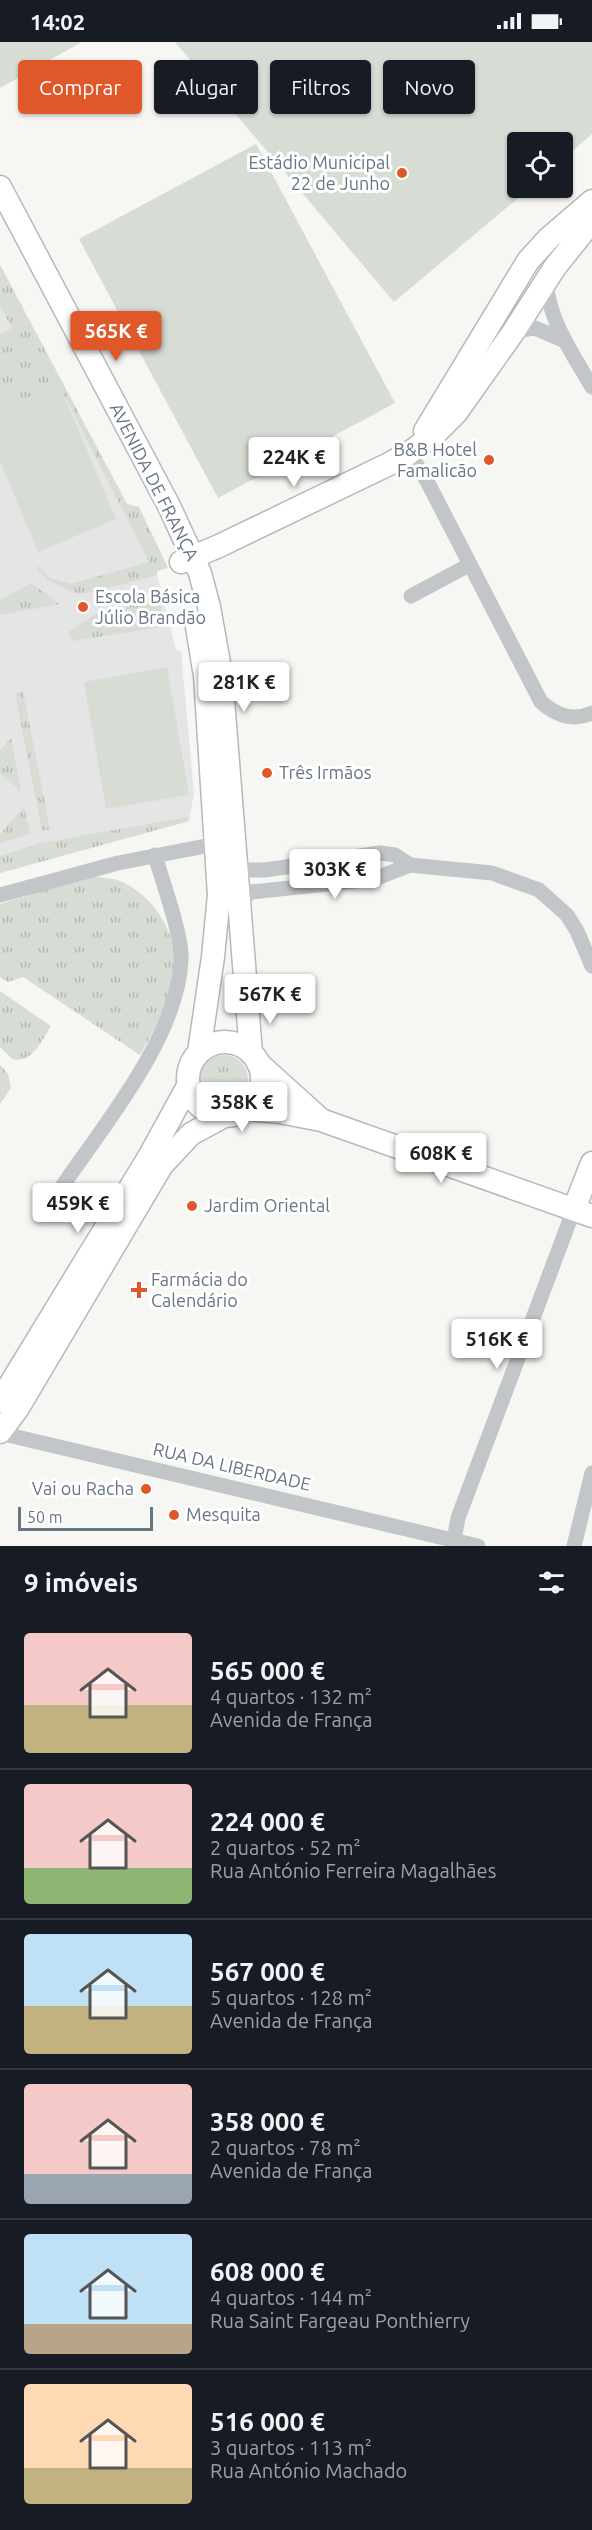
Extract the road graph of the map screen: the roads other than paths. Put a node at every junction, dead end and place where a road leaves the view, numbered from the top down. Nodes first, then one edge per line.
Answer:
1 (0, 186) edge
2 (592, 201) edge
3 (0, 215) edge
4 (592, 221) edge
5 (538, 249) junction
6 (550, 273) junction
7 (514, 331) junction
8 (563, 340) junction
9 (490, 344) junction
10 (592, 387) edge
11 (409, 453) junction
12 (187, 560) junction
13 (469, 565) junction
14 (411, 596) dead end
15 (592, 713) edge
16 (216, 844) junction
17 (155, 855) junction
18 (410, 865) junction
19 (237, 882) junction
20 (0, 895) edge
21 (592, 966) edge
22 (199, 1052) junction
23 (255, 1058) junction
24 (188, 1086) junction
25 (247, 1108) junction
26 (224, 1116) junction
27 (321, 1120) junction
28 (592, 1163) edge
29 (61, 1188) dead end
30 (583, 1213) edge
31 (0, 1401) edge
32 (0, 1433) edge
33 (592, 1473) edge
34 (454, 1543) edge
35 (478, 1546) edge
36 (574, 1546) edge

1 - 12 main road, AVENIDA DE FRANÇA
2 - 5 main road
3 - 12 main road, AVENIDA DE FRANÇA
4 - 6 main road
5 - 6 street
5 - 9 main road
6 - 7 main road
6 - 8 street
7 - 8 street
7 - 9 main road
8 - 10 street
9 - 11 main road
11 - 12 main road
11 - 13 street
12 - 16 main road, AVENIDA DE FRANÇA
12 - 19 main road, AVENIDA DE FRANÇA
13 - 14 street
13 - 15 street
16 - 17 street
16 - 19 main road
16 - 22 main road, AVENIDA DE FRANÇA
17 - 20 street
17 - 29 street
18 - 19 street
18 - 19 street
18 - 21 street
19 - 23 main road, AVENIDA DE FRANÇA
22 - 23 main road
22 - 24 main road, AVENIDA DE FRANÇA
23 - 25 main road, AVENIDA DE FRANÇA
23 - 27 main road
24 - 26 main road
24 - 31 main road, AVENIDA DE FRANÇA
25 - 26 main road
25 - 27 main road
26 - 32 main road
27 - 30 main road
28 - 30 main road
30 - 34 street
32 - 34 street, RUA DA LIBERDADE
33 - 36 street
34 - 35 street, RUA DA LIBERDADE

